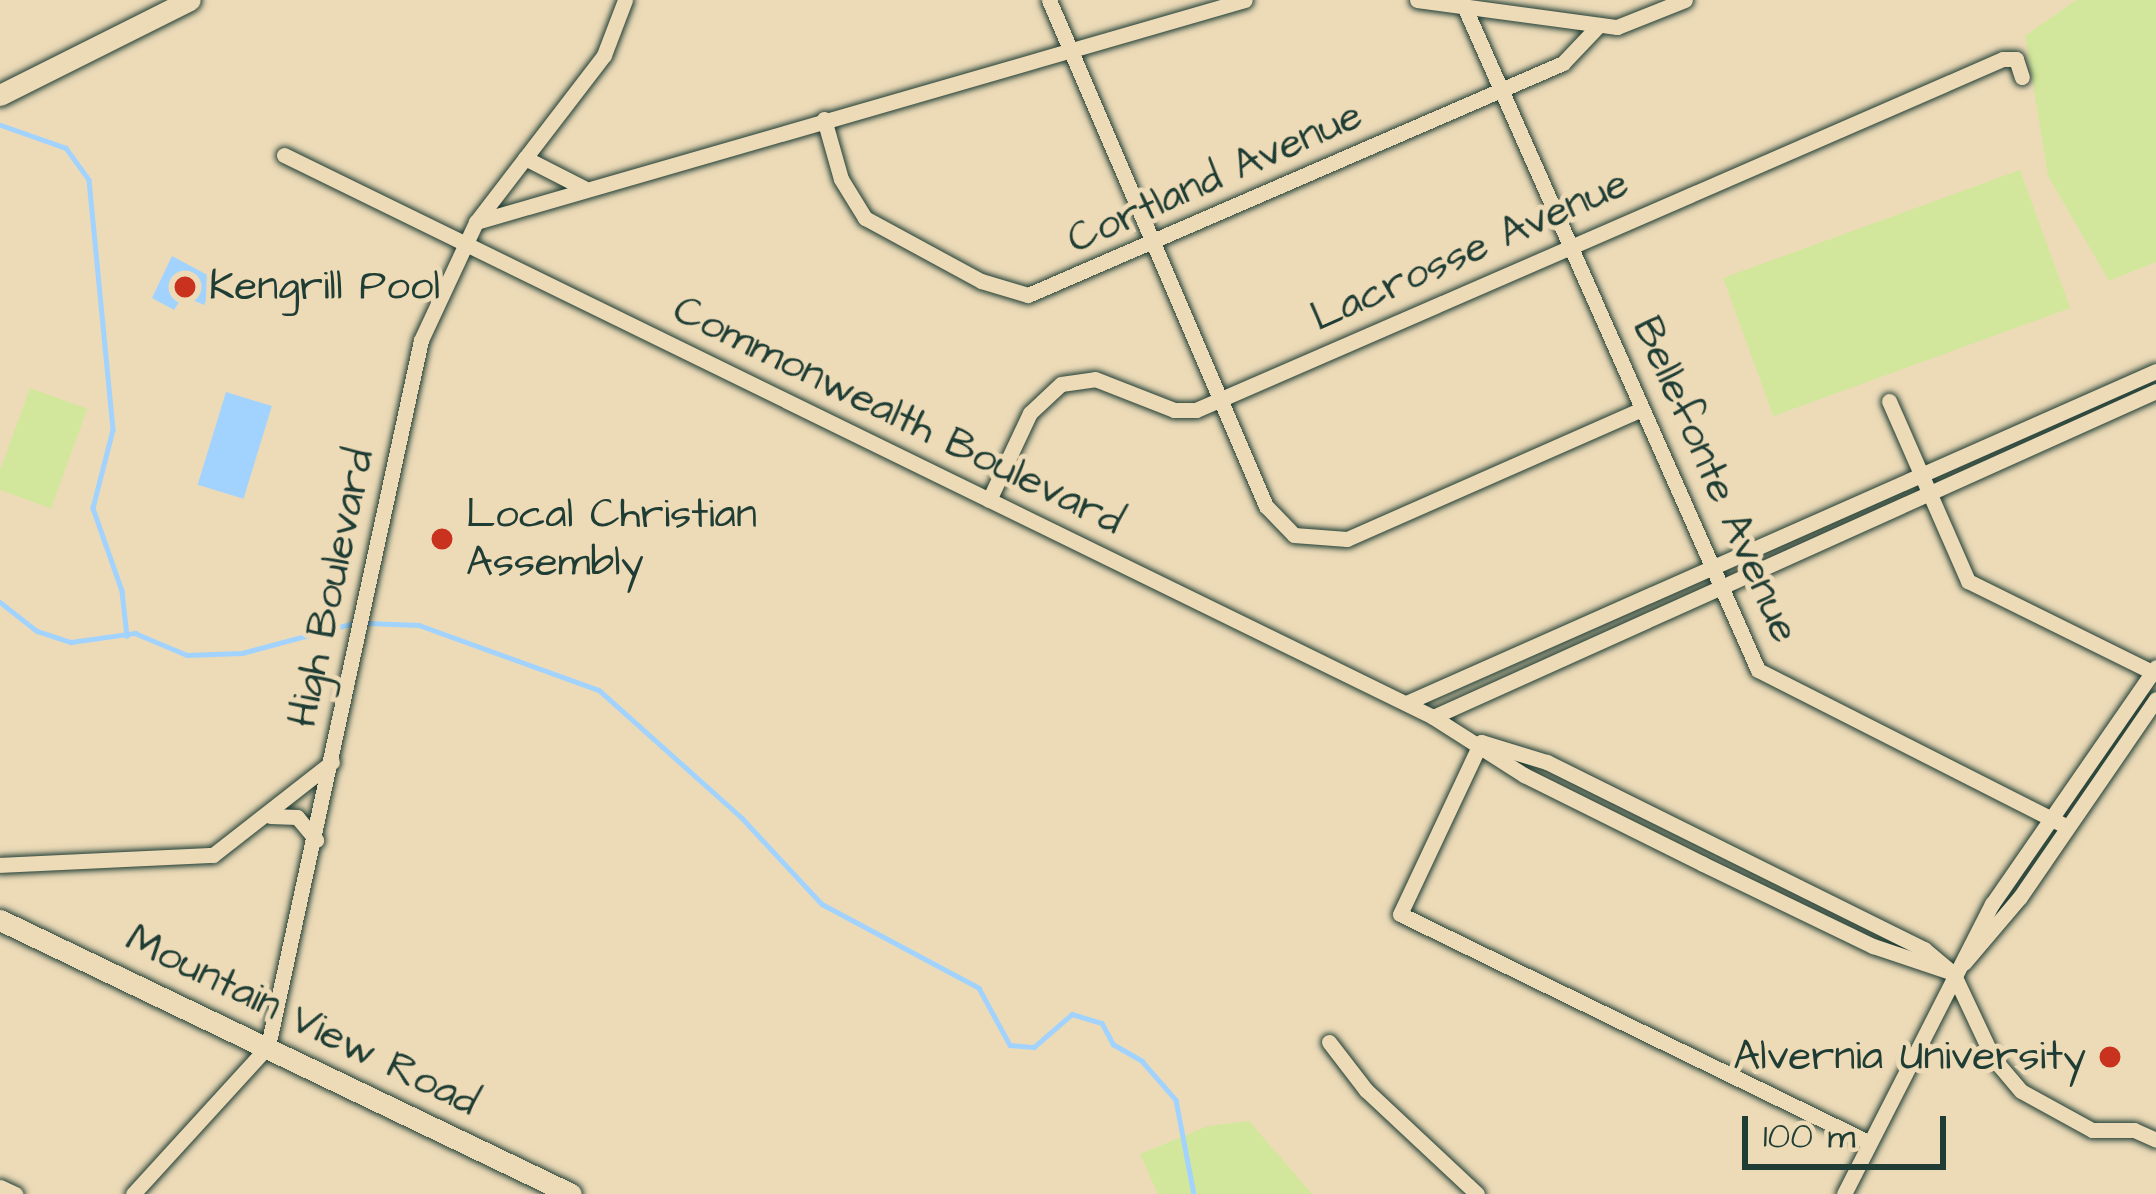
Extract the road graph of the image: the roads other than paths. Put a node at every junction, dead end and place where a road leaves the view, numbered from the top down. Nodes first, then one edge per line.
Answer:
1 (190, 0) edge
2 (625, 0) edge
3 (1048, 0) edge
4 (1245, 0) edge
5 (1417, 0) edge
6 (1685, 0) edge
7 (1464, 6) junction
8 (1648, 8) edge
9 (1599, 26) junction
10 (1066, 50) junction
11 (2022, 77) dead end
12 (1502, 91) junction
13 (0, 94) edge
14 (824, 119) junction
15 (284, 154) dead end
16 (525, 158) junction
17 (587, 189) junction
18 (476, 222) junction
19 (465, 244) junction
20 (1569, 244) junction
21 (1152, 245) junction
22 (2156, 371) edge
23 (2156, 391) edge
24 (1222, 401) junction
25 (1888, 401) dead end
26 (1642, 409) junction
27 (1920, 472) junction
28 (1928, 491) junction
29 (989, 500) junction
30 (1711, 564) junction
31 (1719, 582) junction
32 (2155, 671) edge
33 (2156, 699) edge
34 (1406, 703) junction
35 (1433, 717) junction
36 (1481, 742) junction
37 (332, 762) junction
38 (267, 817) junction
39 (2058, 823) junction
40 (316, 840) junction
41 (0, 865) edge
42 (0, 921) edge
43 (1953, 973) junction
44 (1329, 1042) dead end
45 (268, 1046) junction
46 (2156, 1140) edge
47 (1866, 1141) junction
48 (0, 1187) edge
49 (556, 1191) edge
50 (15, 1194) edge
51 (133, 1194) edge
52 (1477, 1194) edge
53 (1844, 1194) edge

1 - 13 street
2 - 16 street, High Boulevard
3 - 10 street
4 - 10 street
5 - 7 street
6 - 8 street
7 - 9 street
7 - 12 street, Bellefonte Avenue
8 - 9 street
9 - 12 street, Cortland Avenue
10 - 14 street
10 - 21 street
11 - 20 street, Lacrosse Avenue
12 - 20 street, Bellefonte Avenue
12 - 21 street, Cortland Avenue
14 - 17 street
14 - 21 street, Cortland Avenue
15 - 19 street, Commonwealth Boulevard
16 - 17 street
16 - 18 street, High Boulevard
17 - 18 street
18 - 19 street, High Boulevard
19 - 29 street, Commonwealth Boulevard
19 - 37 street, High Boulevard
20 - 24 street, Lacrosse Avenue
20 - 26 street, Bellefonte Avenue
21 - 24 street
22 - 27 street
23 - 28 street
24 - 26 street
24 - 29 street, Lacrosse Avenue
25 - 27 street
26 - 30 street, Bellefonte Avenue
27 - 28 street
27 - 30 street
28 - 31 street
28 - 32 street
29 - 34 street, Commonwealth Boulevard
30 - 31 street, Bellefonte Avenue
30 - 34 street
31 - 35 street
31 - 39 street, Bellefonte Avenue
32 - 39 street
33 - 39 street
34 - 35 street, Commonwealth Boulevard
35 - 36 street, Commonwealth Boulevard
36 - 43 street, Commonwealth Boulevard
36 - 47 street
37 - 38 street
37 - 40 street, High Boulevard
38 - 40 street
38 - 41 street
39 - 43 street
40 - 45 street, High Boulevard
42 - 45 street, Mountain View Road
43 - 46 street
43 - 47 street
44 - 52 street
45 - 49 street, Mountain View Road
45 - 51 street, High Boulevard
47 - 53 street
48 - 50 street

